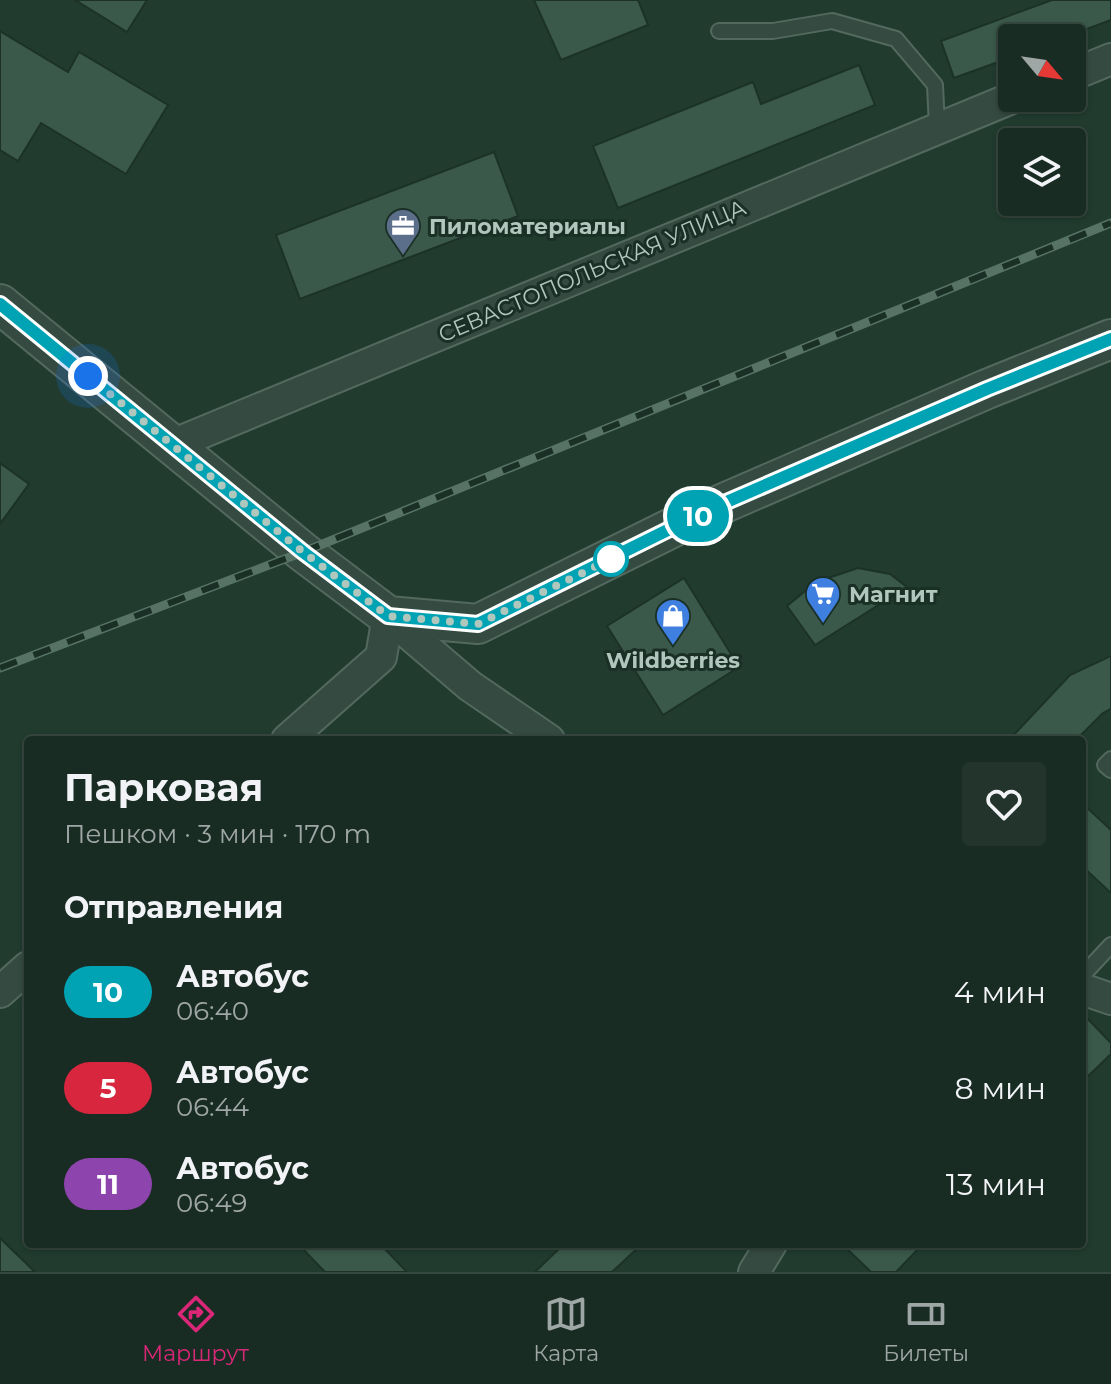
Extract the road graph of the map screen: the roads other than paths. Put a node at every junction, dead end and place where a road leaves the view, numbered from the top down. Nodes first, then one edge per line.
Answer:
1 (719, 31) dead end
2 (1111, 59) edge
3 (1086, 69) edge
4 (998, 103) edge
5 (937, 127) junction
6 (0, 304) edge
7 (1111, 339) edge
8 (172, 445) junction
9 (388, 616) junction
10 (292, 736) edge
11 (543, 736) edge
12 (1111, 759) edge
13 (1111, 770) edge
14 (1111, 945) edge
15 (24, 971) edge
16 (1086, 972) edge
17 (1086, 990) edge
18 (0, 992) edge
19 (1111, 999) edge
20 (769, 1248) edge
21 (754, 1272) edge

1 - 5 lane
2 - 3 street
4 - 5 street, СЕВАСТОПОЛЬСКАЯ УЛИЦА
5 - 8 street, СЕВАСТОПОЛЬСКАЯ УЛИЦА
6 - 8 street
7 - 9 street
8 - 9 street
9 - 10 street
9 - 11 street
12 - 13 lane
14 - 16 lane
15 - 18 street
17 - 19 street
20 - 21 street

